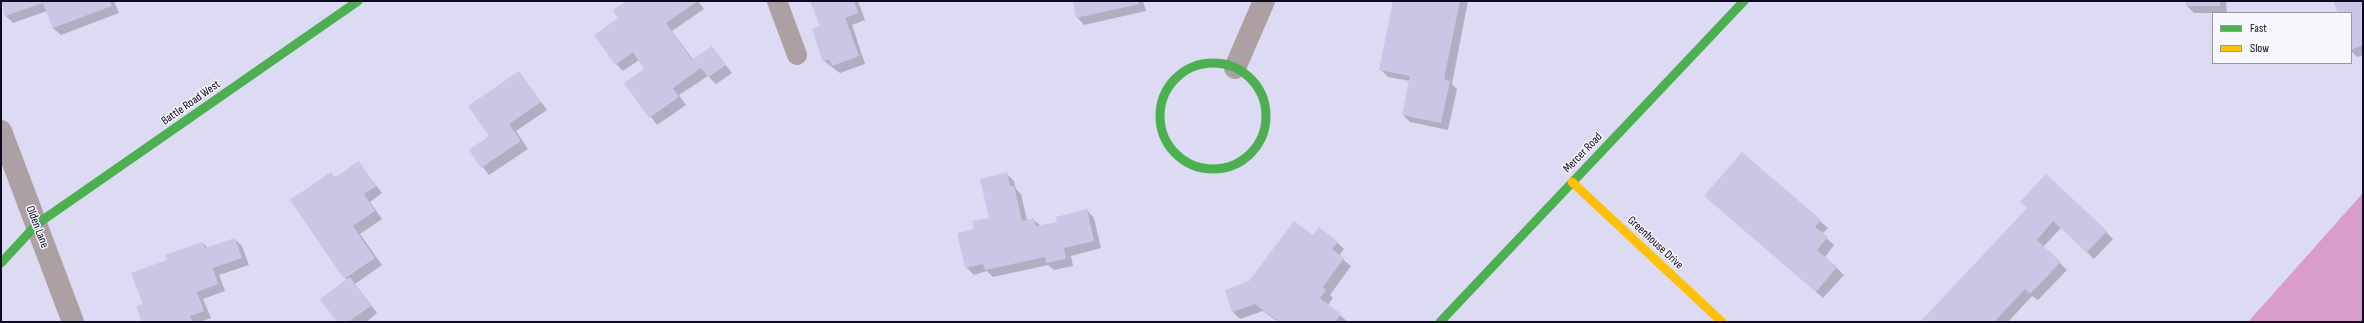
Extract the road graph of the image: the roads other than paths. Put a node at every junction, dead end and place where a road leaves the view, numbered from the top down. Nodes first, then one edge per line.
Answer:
1 (358, 1) edge
2 (777, 1) edge
3 (1264, 1) edge
4 (1744, 1) edge
5 (796, 55) dead end
6 (1235, 68) junction
7 (1, 131) edge
8 (1572, 182) junction
9 (37, 224) junction
10 (1, 263) edge
11 (73, 322) edge
12 (1440, 322) edge
13 (1722, 322) edge

1 - 9 street, Battle Road West
2 - 5 lane
3 - 6 street
4 - 8 street, Mercer Road
6 - 6 street
7 - 9 street, Olden Lane
8 - 12 street, Mercer Road
8 - 13 street, Greenhouse Drive
9 - 10 street, Battle Road West
9 - 11 street, Olden Lane

